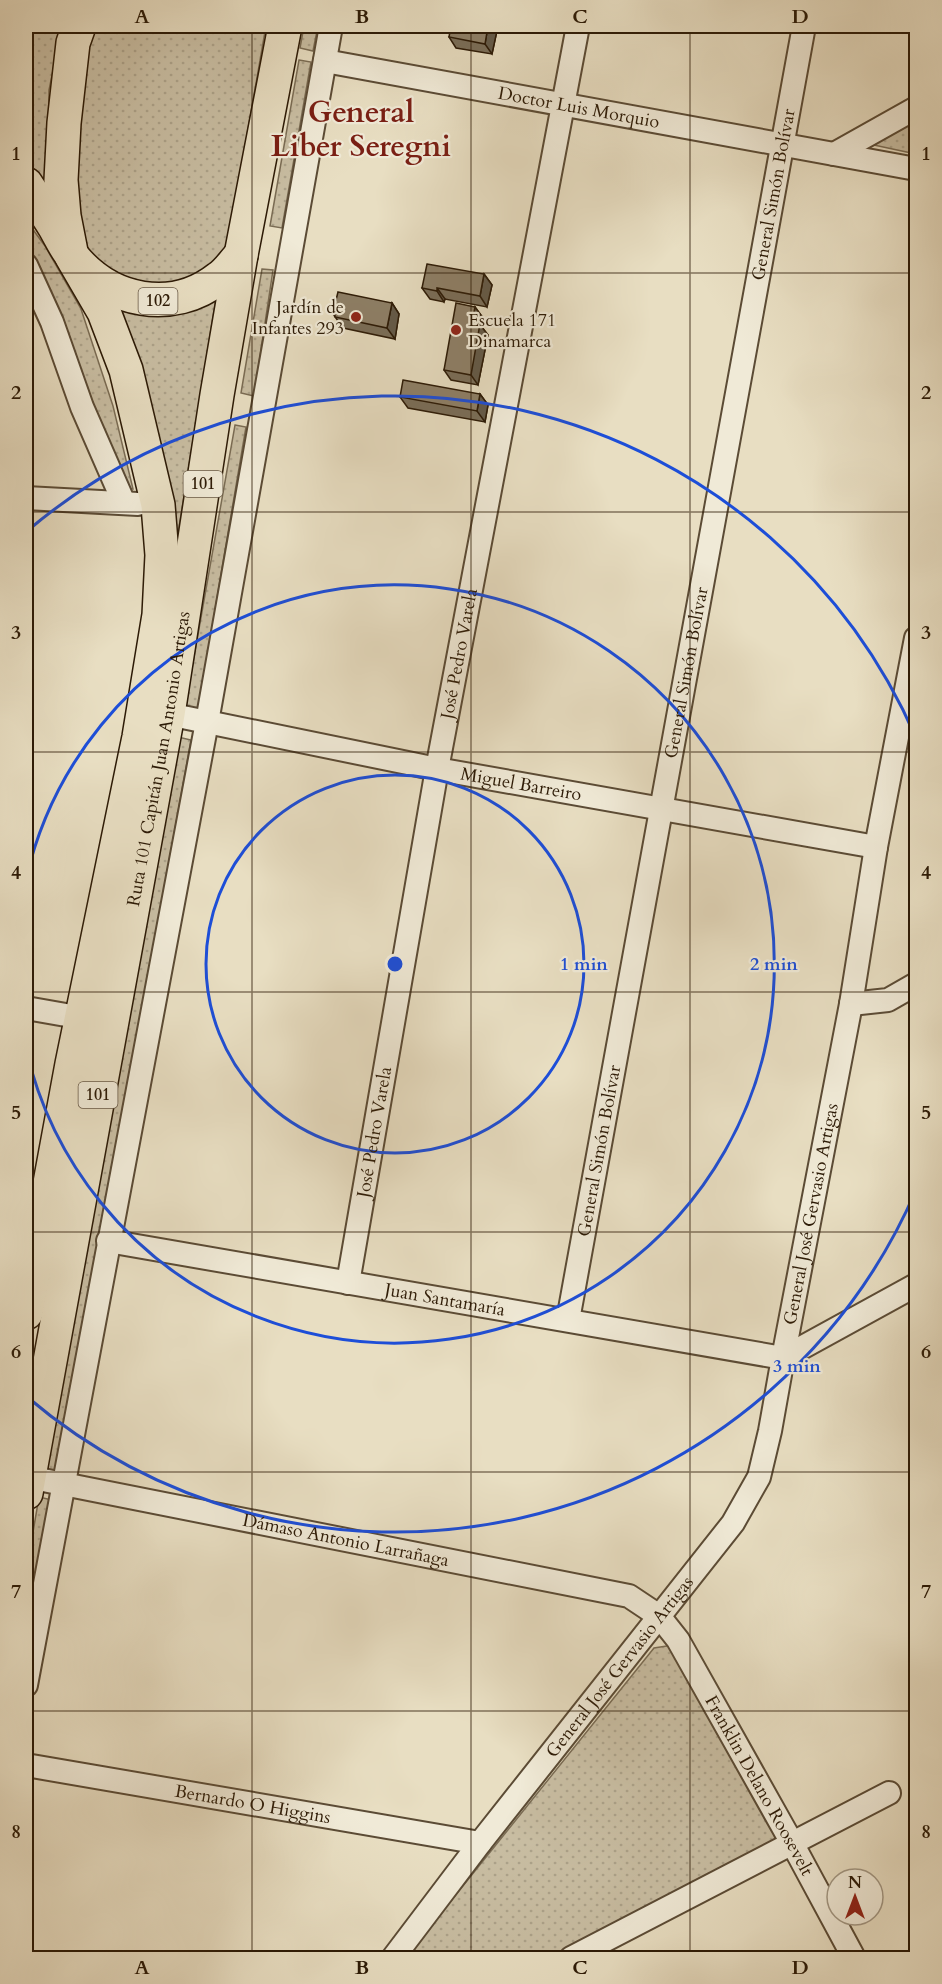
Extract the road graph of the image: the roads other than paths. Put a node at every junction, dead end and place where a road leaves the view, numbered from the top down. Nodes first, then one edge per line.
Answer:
1 (79, 26) edge
2 (285, 26) edge
3 (331, 26) edge
4 (578, 26) edge
5 (804, 26) edge
6 (325, 61) junction
7 (563, 104) junction
8 (916, 108) edge
9 (782, 144) junction
10 (834, 154) junction
11 (916, 169) edge
12 (26, 184) edge
13 (241, 255) junction
14 (72, 257) junction
15 (26, 265) edge
16 (26, 498) edge
17 (124, 503) junction
18 (158, 505) junction
19 (916, 638) edge
20 (911, 687) edge
21 (168, 714) junction
22 (207, 722) junction
23 (436, 769) junction
24 (662, 808) junction
25 (876, 847) junction
26 (916, 984) edge
27 (851, 1004) junction
28 (26, 1008) edge
29 (83, 1018) junction
30 (108, 1241) junction
31 (348, 1283) junction
32 (916, 1284) edge
33 (26, 1313) edge
34 (568, 1320) junction
35 (783, 1358) junction
36 (27, 1485) edge
37 (63, 1485) junction
38 (659, 1616) junction
39 (26, 1685) edge
40 (26, 1765) edge
41 (889, 1793) dead end
42 (480, 1843) junction
43 (792, 1843) junction
44 (393, 1959) edge
45 (571, 1959) edge
46 (854, 1959) edge

1 - 14 highway, Ruta 101 Capitán Juan Antonio Artigas / 101
2 - 13 highway, Ruta 101 Capitán Juan Antonio Artigas / 101
3 - 6 street
4 - 7 street, José Pedro Varela
5 - 9 street, General Simón Bolívar
6 - 7 street, Doctor Luis Morquio
6 - 22 street
7 - 9 street, Doctor Luis Morquio
7 - 23 street, José Pedro Varela
8 - 10 street
9 - 10 street, Doctor Luis Morquio
9 - 24 street, General Simón Bolívar
10 - 11 street, Doctor Luis Morquio
12 - 14 highway, 102
13 - 14 highway, 102
13 - 21 highway, Ruta 101 Capitán Juan Antonio Artigas / 101
14 - 18 highway, Ruta 101 Capitán Juan Antonio Artigas / 101
15 - 17 street
16 - 17 street
17 - 18 street
18 - 29 highway, Ruta 101 Capitán Juan Antonio Artigas / 101
19 - 20 street, General José Gervasio Artigas
20 - 25 street, General José Gervasio Artigas
21 - 22 street, Miguel Barreiro
21 - 36 highway, Ruta 101 Capitán Juan Antonio Artigas / 101
22 - 23 street, Miguel Barreiro
22 - 30 street
23 - 24 street, Miguel Barreiro
23 - 31 street, José Pedro Varela
24 - 25 street, Miguel Barreiro
24 - 34 street, General Simón Bolívar
25 - 27 street, General José Gervasio Artigas
26 - 27 street
27 - 35 street, General José Gervasio Artigas
28 - 29 street
29 - 33 highway, Ruta 101 Capitán Juan Antonio Artigas / 101
30 - 31 street, Juan Santamaría
30 - 37 street
31 - 34 street, Juan Santamaría
32 - 35 street
34 - 35 street, Juan Santamaría
35 - 38 street, General José Gervasio Artigas
36 - 37 street, Dámaso Antonio Larrañaga
37 - 38 street, Dámaso Antonio Larrañaga
37 - 39 street
38 - 42 street, General José Gervasio Artigas
38 - 43 street, Franklin Delano Roosevelt
40 - 42 street, Bernardo O Higgins
41 - 43 street
42 - 44 street, General José Gervasio Artigas
43 - 45 street
43 - 46 street, Franklin Delano Roosevelt

